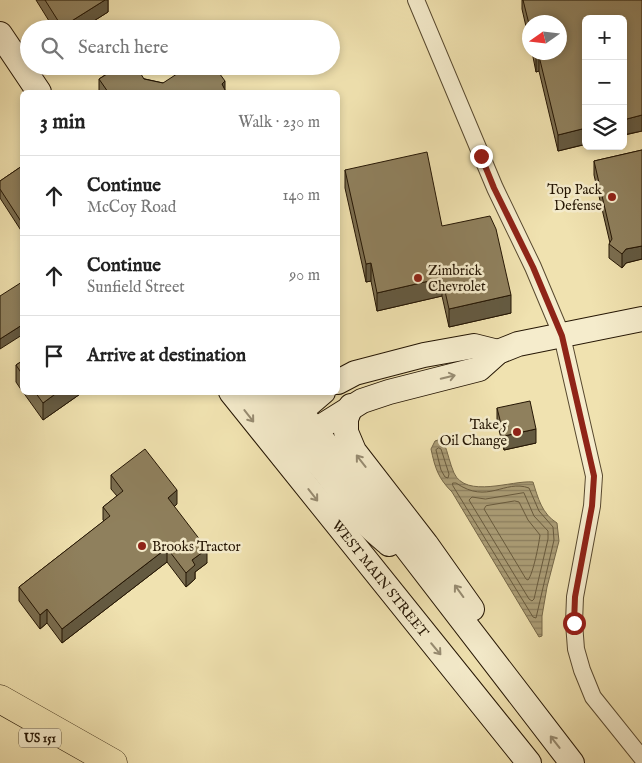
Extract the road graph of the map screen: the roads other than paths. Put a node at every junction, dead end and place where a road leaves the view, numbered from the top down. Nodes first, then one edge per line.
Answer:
1 (416, 0) edge
2 (0, 34) edge
3 (20, 64) edge
4 (28, 75) edge
5 (38, 90) edge
6 (642, 319) edge
7 (562, 336) junction
8 (498, 352) junction
9 (424, 355) junction
10 (340, 362) edge
11 (340, 381) edge
12 (235, 395) edge
13 (260, 395) edge
14 (284, 395) edge
15 (321, 395) edge
16 (356, 404) junction
17 (291, 435) junction
18 (0, 699) edge
19 (0, 714) edge
20 (539, 720) junction
21 (642, 758) edge
22 (81, 763) edge
23 (113, 763) edge
24 (530, 763) edge
25 (572, 763) edge

1 - 7 street
2 - 3 main road
4 - 5 main road
6 - 7 main road
7 - 8 main road
7 - 21 street
8 - 9 main road
16 -> 8 main road
9 - 10 main road
9 - 11 main road
9 - 16 main road
12 -> 17 main road, WEST MAIN STREET
13 - 17 main road
14 - 17 main road, WEST MAIN STREET
15 - 17 main road
16 - 17 main road
20 -> 16 main road
17 - 20 main road, WEST MAIN STREET
17 -> 24 main road, WEST MAIN STREET
18 - 23 highway
19 - 22 highway, US 151
25 -> 20 main road, WEST MAIN STREET

